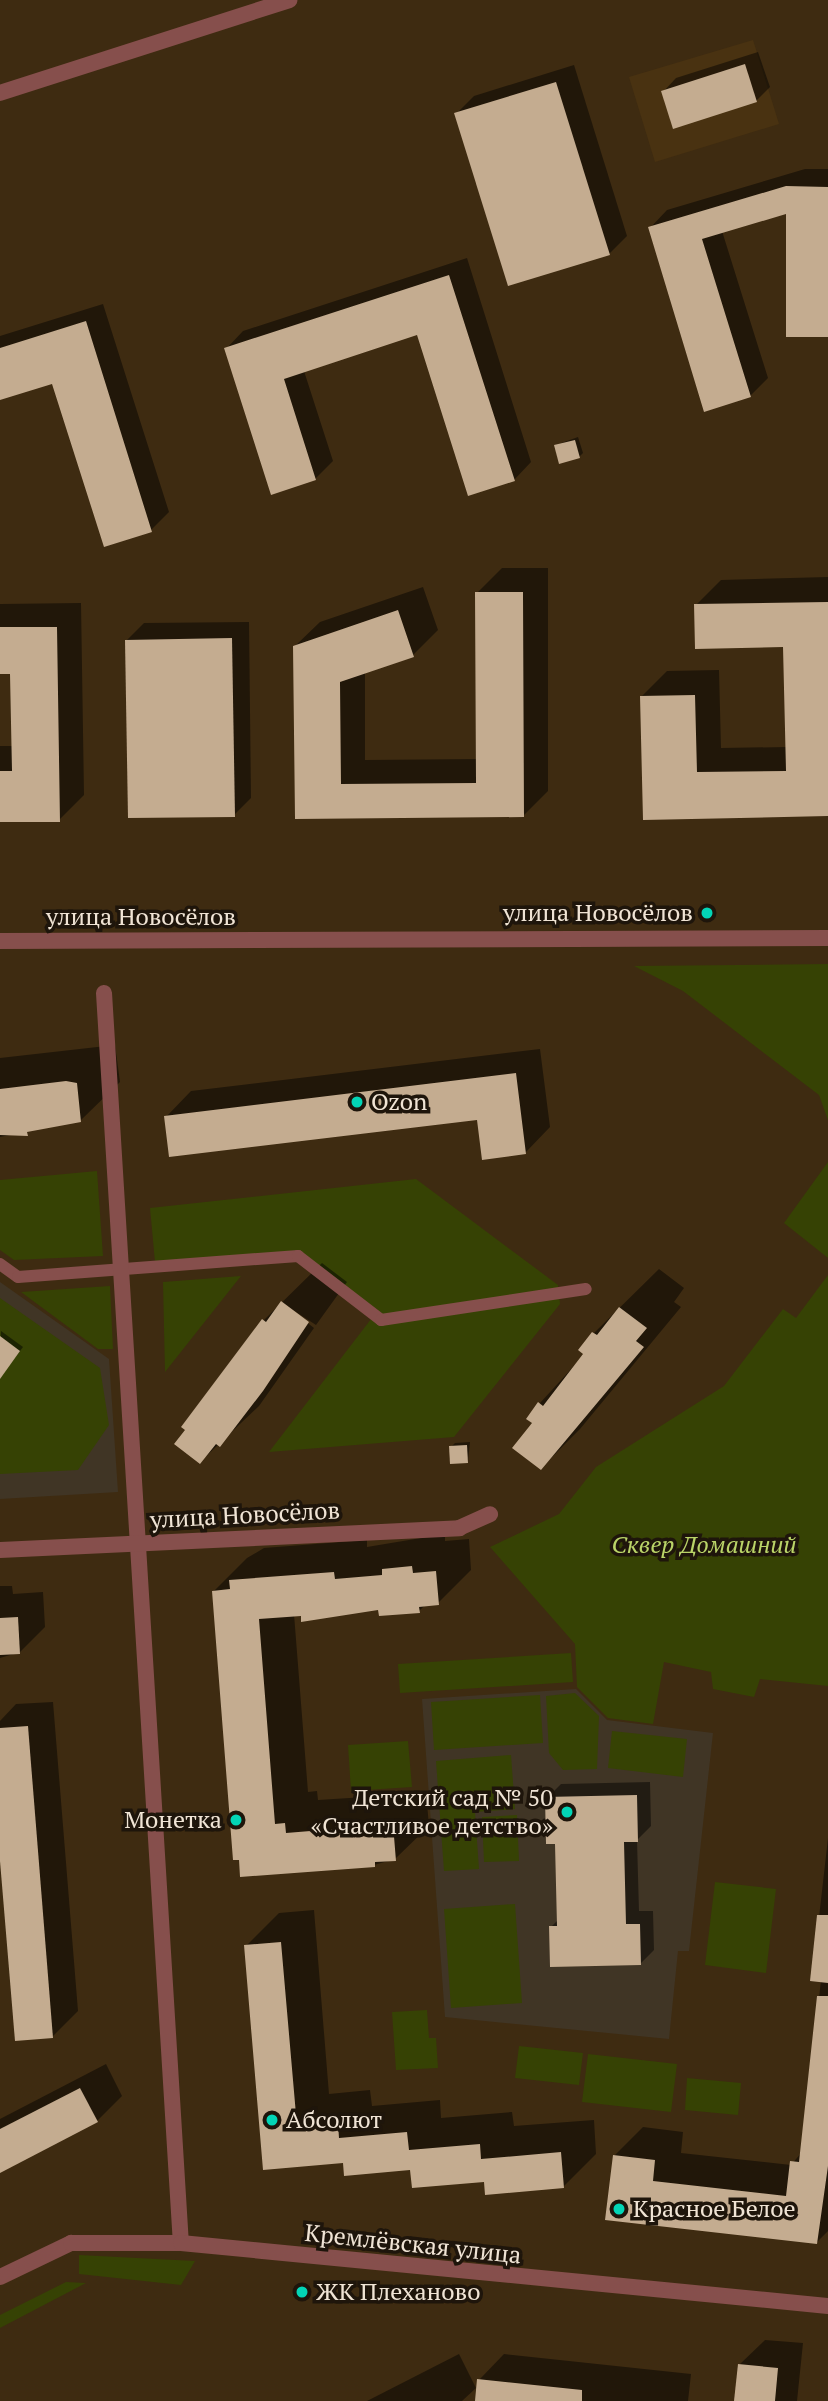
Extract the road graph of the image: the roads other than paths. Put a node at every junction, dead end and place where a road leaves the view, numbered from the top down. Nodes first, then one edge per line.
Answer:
1 (289, 0) edge
2 (0, 93) edge
3 (828, 938) edge
4 (0, 941) edge
5 (104, 993) dead end
6 (0, 1264) edge
7 (121, 1272) junction
8 (586, 1289) dead end
9 (490, 1514) dead end
10 (138, 1543) junction
11 (0, 1550) edge
12 (181, 2243) junction
13 (0, 2277) edge
14 (828, 2306) edge

1 - 2 street
3 - 4 street, улица Новосёлов
5 - 7 street
6 - 7 street
7 - 8 street
7 - 10 street
9 - 10 street, улица Новосёлов
10 - 11 street, улица Новосёлов
10 - 12 street
12 - 13 street, Кремлёвская улица
12 - 14 street, Кремлёвская улица

